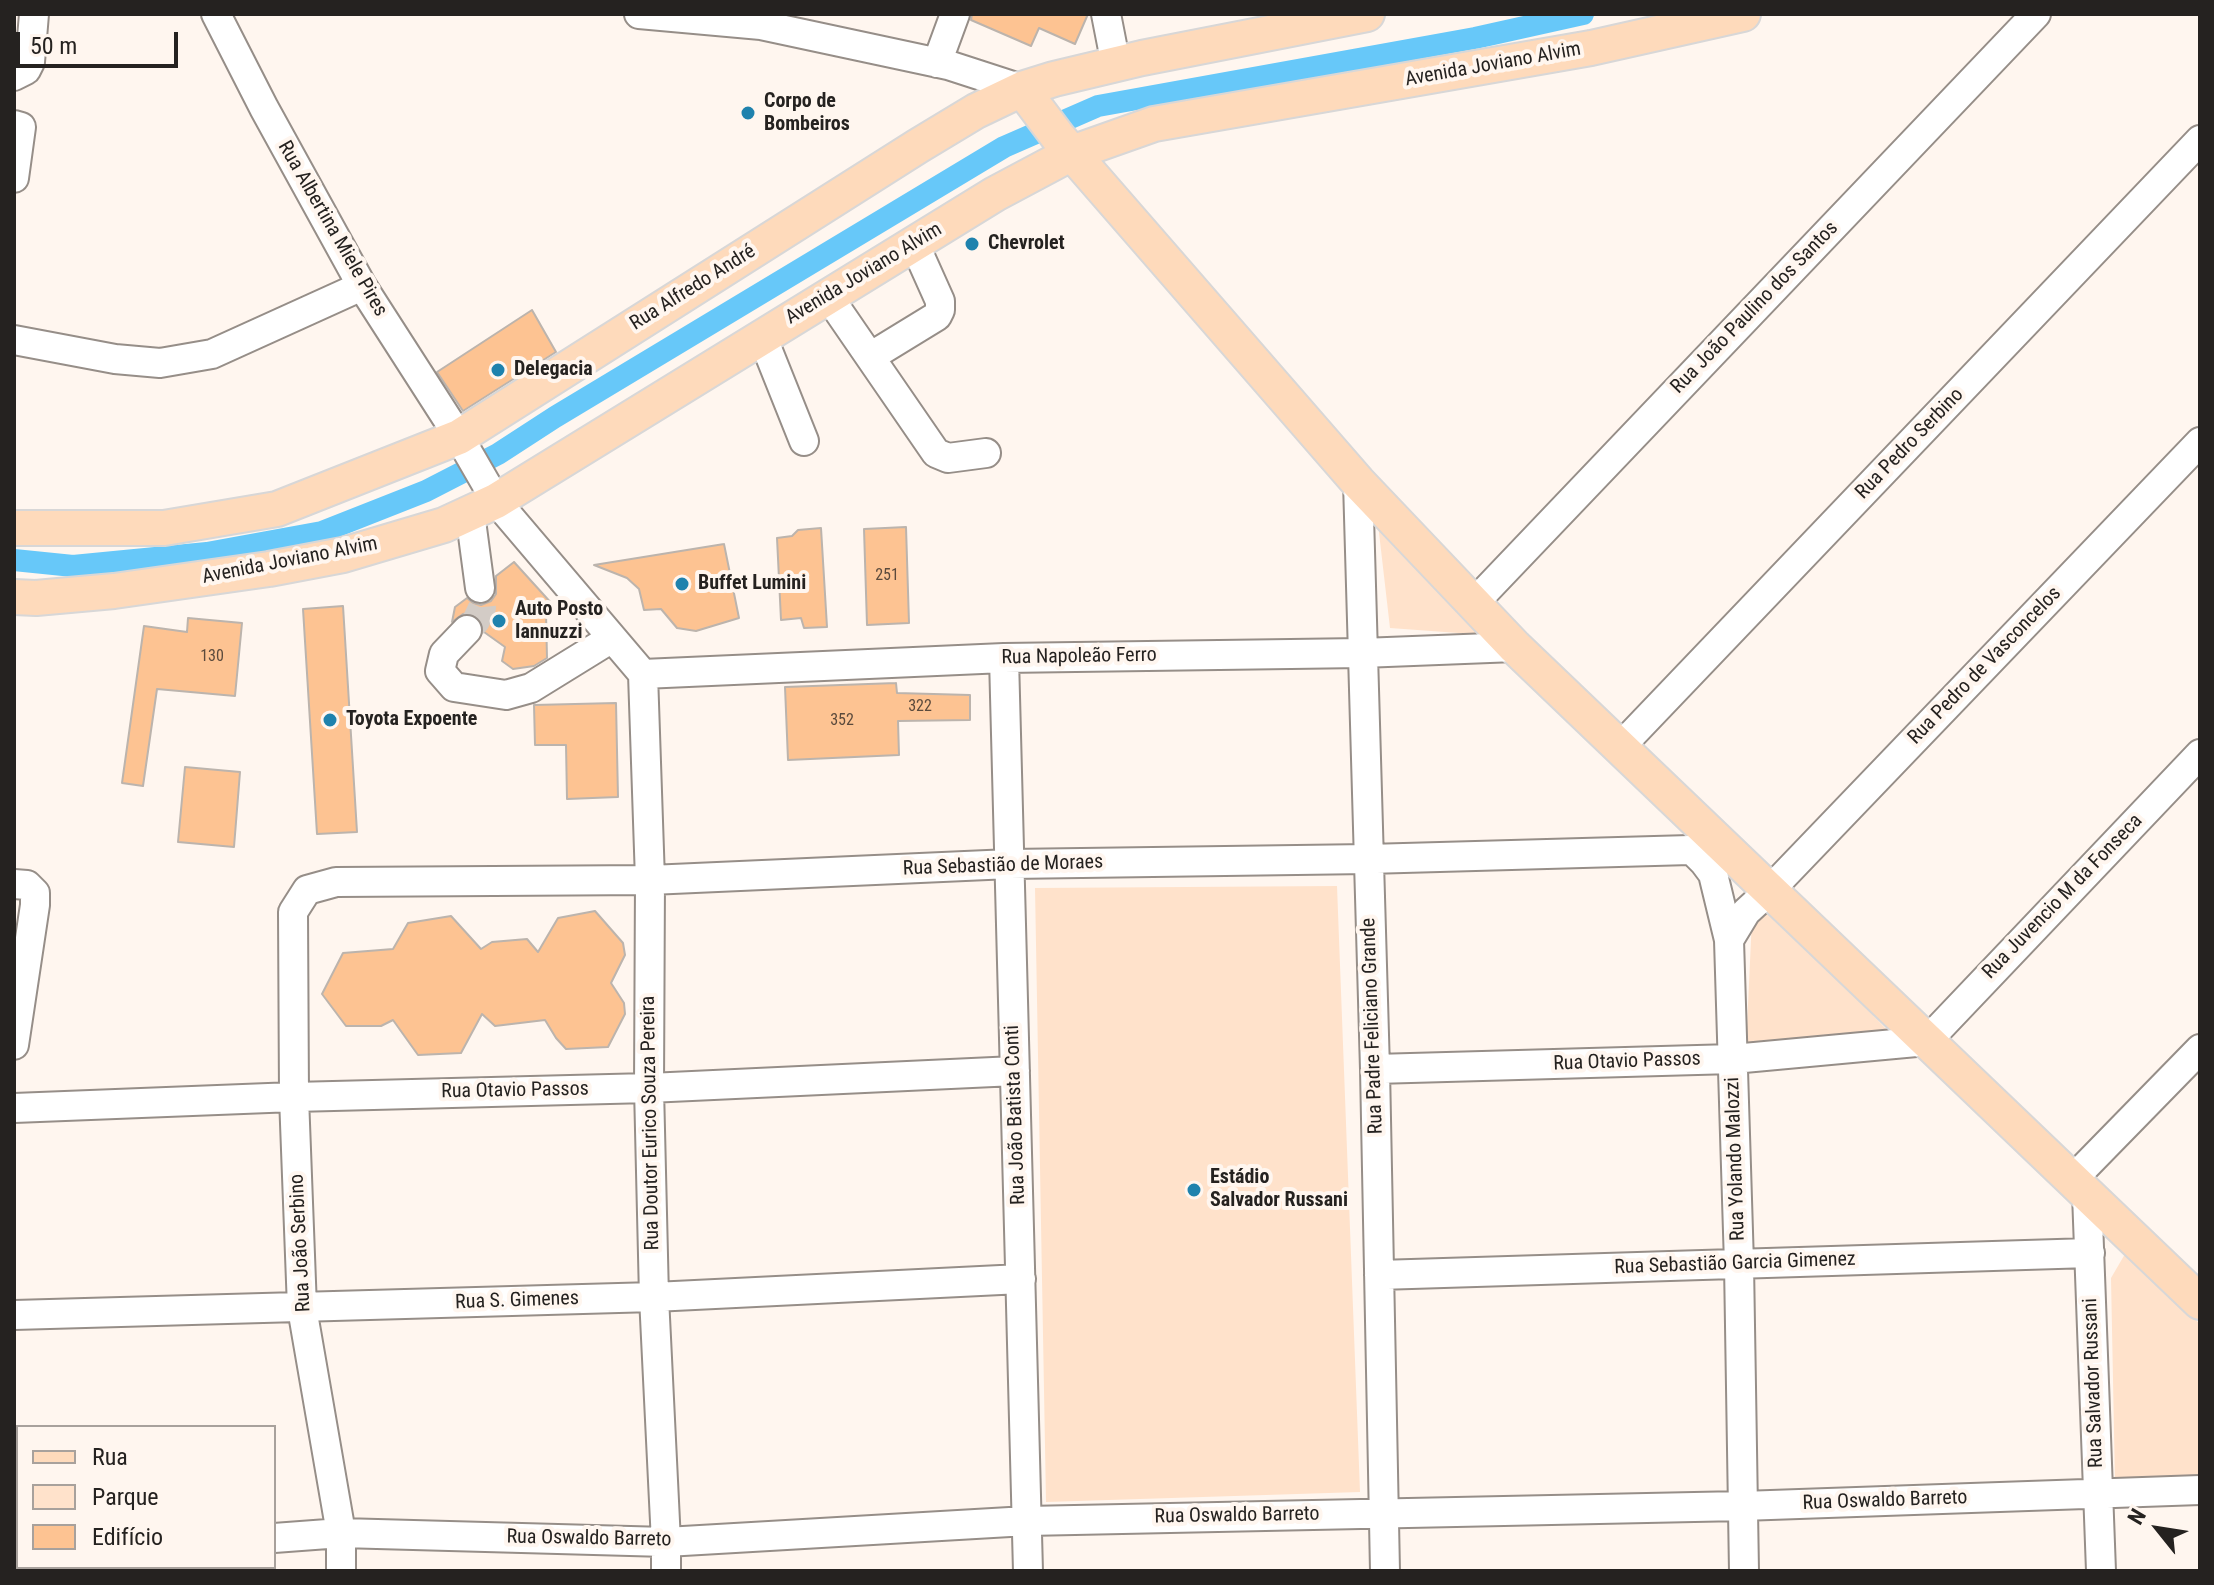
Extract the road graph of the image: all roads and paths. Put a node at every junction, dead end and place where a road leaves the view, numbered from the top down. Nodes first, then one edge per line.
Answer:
1 (34, 14) edge
2 (216, 14) edge
3 (639, 14) edge
4 (955, 14) edge
5 (1106, 14) edge
6 (1367, 14) edge
7 (1743, 14) edge
8 (2036, 14) edge
9 (937, 63) junction
10 (1116, 65) junction
11 (14, 76) edge
12 (1027, 97) junction
13 (18, 126) edge
14 (1120, 136) junction
15 (2200, 140) edge
16 (1065, 145) junction
17 (1033, 174) junction
18 (14, 178) edge
19 (1099, 184) junction
20 (914, 243) junction
21 (362, 286) junction
22 (828, 296) junction
23 (762, 336) junction
24 (14, 340) edge
25 (870, 357) junction
26 (804, 441) dead end
27 (462, 442) junction
28 (2200, 442) edge
29 (986, 453) dead end
30 (1358, 482) junction
31 (483, 499) junction
32 (14, 528) edge
33 (480, 588) tunnel mouth
34 (14, 597) edge
35 (1474, 603) junction
36 (467, 630) tunnel mouth
37 (612, 638) junction
38 (1515, 647) junction
39 (1362, 653) junction
40 (1004, 658) junction
41 (643, 674) junction
42 (1620, 747) junction
43 (2200, 754) edge
44 (1726, 849) junction
45 (1692, 850) junction
46 (1368, 859) junction
47 (1010, 864) junction
48 (650, 880) junction
49 (14, 884) edge
50 (1770, 890) junction
51 (293, 912) joint
52 (1729, 940) junction
53 (1927, 1041) junction
54 (14, 1045) edge
55 (2200, 1049) edge
56 (1733, 1059) junction
57 (1375, 1069) junction
58 (1015, 1071) junction
59 (649, 1088) junction
60 (294, 1097) junction
61 (14, 1108) edge
62 (2080, 1187) junction
63 (2090, 1253) junction
64 (1739, 1264) junction
65 (1379, 1275) junction
66 (1021, 1279) junction
67 (654, 1297) junction
68 (2200, 1302) edge
69 (302, 1308) junction
70 (14, 1315) edge
71 (2200, 1490) edge
72 (2098, 1493) junction
73 (1742, 1506) junction
74 (1383, 1512) junction
75 (1027, 1521) junction
76 (341, 1533) junction
77 (276, 1538) edge
78 (666, 1542) junction
79 (341, 1571) edge
80 (666, 1571) edge
81 (1028, 1571) edge
82 (1385, 1571) edge
83 (1744, 1571) edge
84 (2101, 1571) edge

1 - 11 street
2 - 21 street, Rua Albertina Miele Pires
3 - 9 street
4 - 9 street
5 - 10 street
6 - 10 main road, Rua Alfredo André
7 - 14 main road, Avenida Joviano Alvim
8 - 35 street, Rua João Paulino dos Santos
9 - 12 street
10 - 12 main road, Rua Alfredo André
12 - 16 main road
12 - 27 main road, Rua Alfredo André
13 - 18 street
14 - 16 main road, Avenida Joviano Alvim
14 - 19 main road
15 - 42 street, Rua Pedro Serbino
16 - 17 main road, Avenida Joviano Alvim
16 - 19 main road
17 - 19 main road
17 - 20 main road, Avenida Joviano Alvim
19 - 30 main road
20 - 22 main road, Avenida Joviano Alvim
20 - 25 street
21 - 24 street
21 - 27 street, Rua Albertina Miele Pires
22 - 23 main road, Avenida Joviano Alvim
22 - 25 street
23 - 26 street
23 - 31 main road, Avenida Joviano Alvim
25 - 29 street
27 - 31 street, Rua Albertina Miele Pires
27 - 32 main road, Rua Alfredo André
28 - 50 street, Rua Pedro de Vasconcelos
30 - 35 main road
30 - 39 street, Rua Padre Feliciano Grande
31 - 33 street
31 - 34 main road, Avenida Joviano Alvim
31 - 37 street
35 - 38 main road
36 - 37 street
37 - 41 street
38 - 39 street, Rua Napoleão Ferro
38 - 42 main road
39 - 40 street, Rua Napoleão Ferro
39 - 46 street, Rua Padre Feliciano Grande
40 - 41 street, Rua Napoleão Ferro
40 - 47 street, Rua João Batista Conti
41 - 48 street, Rua Doutor Eurico Souza Pereira
42 - 44 main road
43 - 53 street, Rua Juvencio M da Fonseca
44 - 45 street, Rua Sebastião de Moraes
44 - 50 main road
45 - 46 street, Rua Sebastião de Moraes
45 - 52 street, Rua Yolando Malozzi
46 - 47 street, Rua Sebastião de Moraes
46 - 57 street, Rua Padre Feliciano Grande
47 - 48 street, Rua Sebastião de Moraes
47 - 58 street, Rua João Batista Conti
48 - 51 street, Rua Sebastião de Moraes
48 - 59 street, Rua Doutor Eurico Souza Pereira
49 - 54 street
50 - 52 street
50 - 53 main road
51 - 60 street, Rua João Serbino
52 - 56 street, Rua Yolando Malozzi
53 - 56 street, Rua Otavio Passos
53 - 62 main road
55 - 62 street
56 - 57 street, Rua Otavio Passos
56 - 64 street, Rua Yolando Malozzi
57 - 65 street, Rua Padre Feliciano Grande
58 - 59 street, Rua Otavio Passos
58 - 66 street, Rua João Batista Conti
59 - 60 street, Rua Otavio Passos
59 - 67 street, Rua Doutor Eurico Souza Pereira
60 - 61 street, Rua Otavio Passos
60 - 69 street, Rua João Serbino
62 - 63 street, Rua Salvador Russani
62 - 68 main road
63 - 64 street, Rua Sebastião Garcia Gimenez
63 - 72 street, Rua Salvador Russani
64 - 65 street, Rua Sebastião Garcia Gimenez
64 - 73 street, Rua Yolando Malozzi
65 - 74 street, Rua Padre Feliciano Grande
66 - 67 street, Rua S. Gimenes
66 - 75 street, Rua João Batista Conti
67 - 69 street, Rua S. Gimenes
67 - 78 street, Rua Doutor Eurico Souza Pereira
69 - 70 street, Rua S. Gimenes
69 - 76 street, Rua João Serbino
71 - 72 street, Rua Oswaldo Barreto
72 - 73 street, Rua Oswaldo Barreto
72 - 84 street, Rua Salvador Russani
73 - 74 street, Rua Oswaldo Barreto
73 - 83 street, Rua Yolando Malozzi
74 - 75 street, Rua Oswaldo Barreto
74 - 82 street, Rua Padre Feliciano Grande
75 - 78 street, Rua Oswaldo Barreto
75 - 81 street, Rua João Batista Conti
76 - 77 street, Rua Oswaldo Barreto
76 - 78 street, Rua Oswaldo Barreto
76 - 79 street, Rua João Serbino
78 - 80 street, Rua Doutor Eurico Souza Pereira

